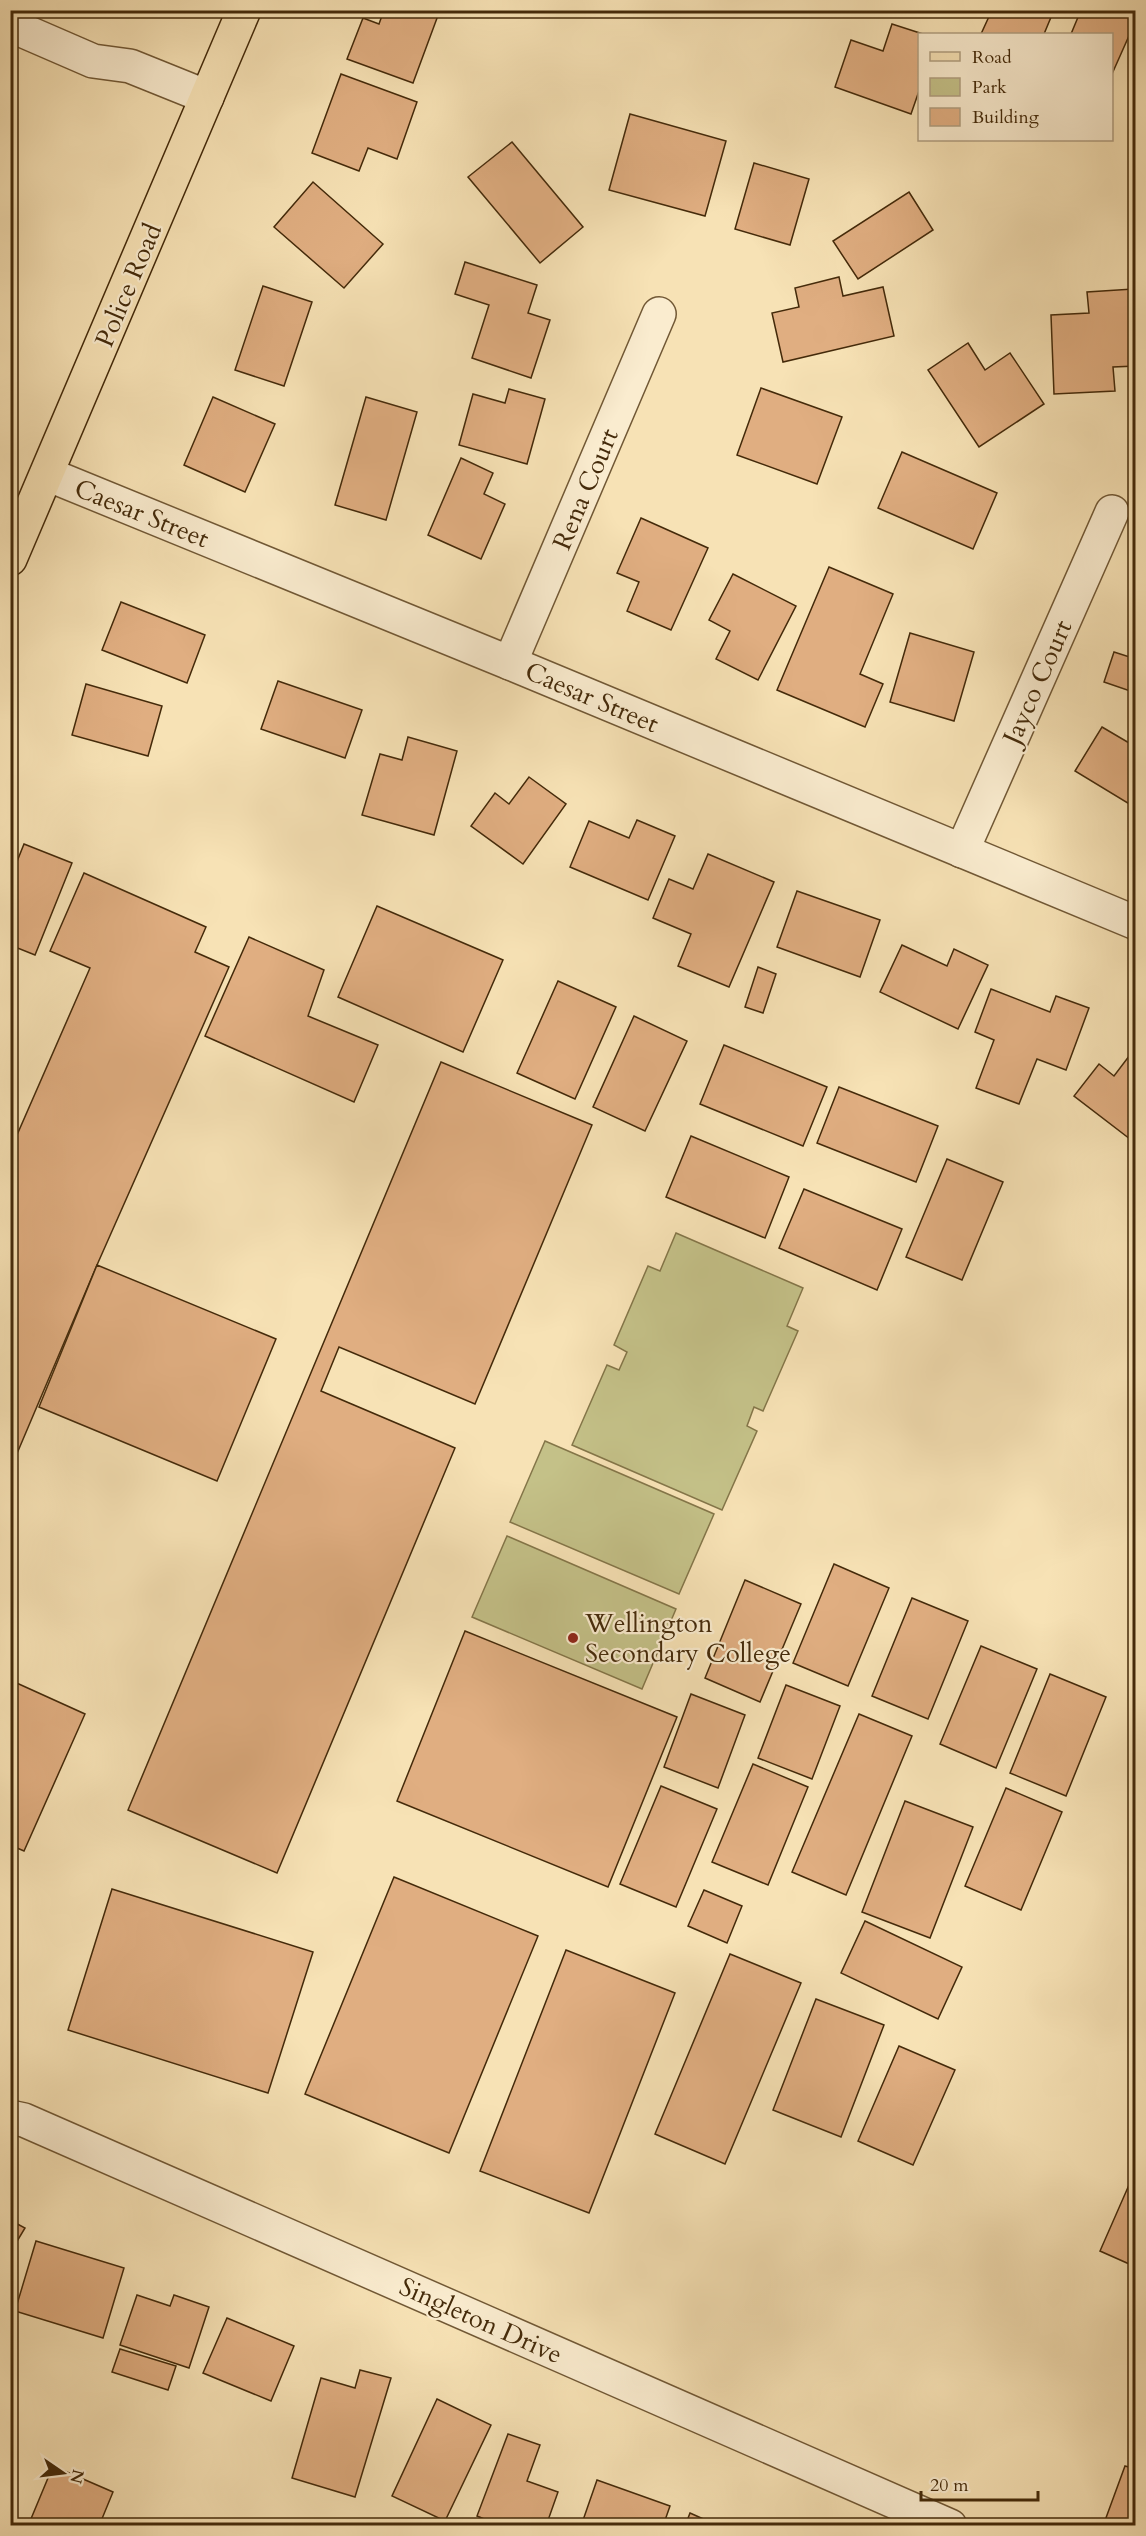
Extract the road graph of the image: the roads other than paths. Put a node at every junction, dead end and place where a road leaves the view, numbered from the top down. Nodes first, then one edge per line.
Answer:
1 (244, 10) edge
2 (10, 25) edge
3 (203, 107) junction
4 (659, 314) dead end
5 (47, 474) junction
6 (1112, 512) dead end
7 (10, 559) edge
8 (510, 663) junction
9 (962, 851) junction
10 (1136, 923) edge
11 (10, 2117) edge
12 (951, 2526) edge

1 - 3 main road, Police Road
2 - 3 street
3 - 5 main road, Police Road
4 - 8 street, Rena Court
5 - 7 main road, Police Road
5 - 8 street, Caesar Street
6 - 9 street, Jayco Court
8 - 9 street, Caesar Street
9 - 10 street, Caesar Street
11 - 12 street, Singleton Drive

